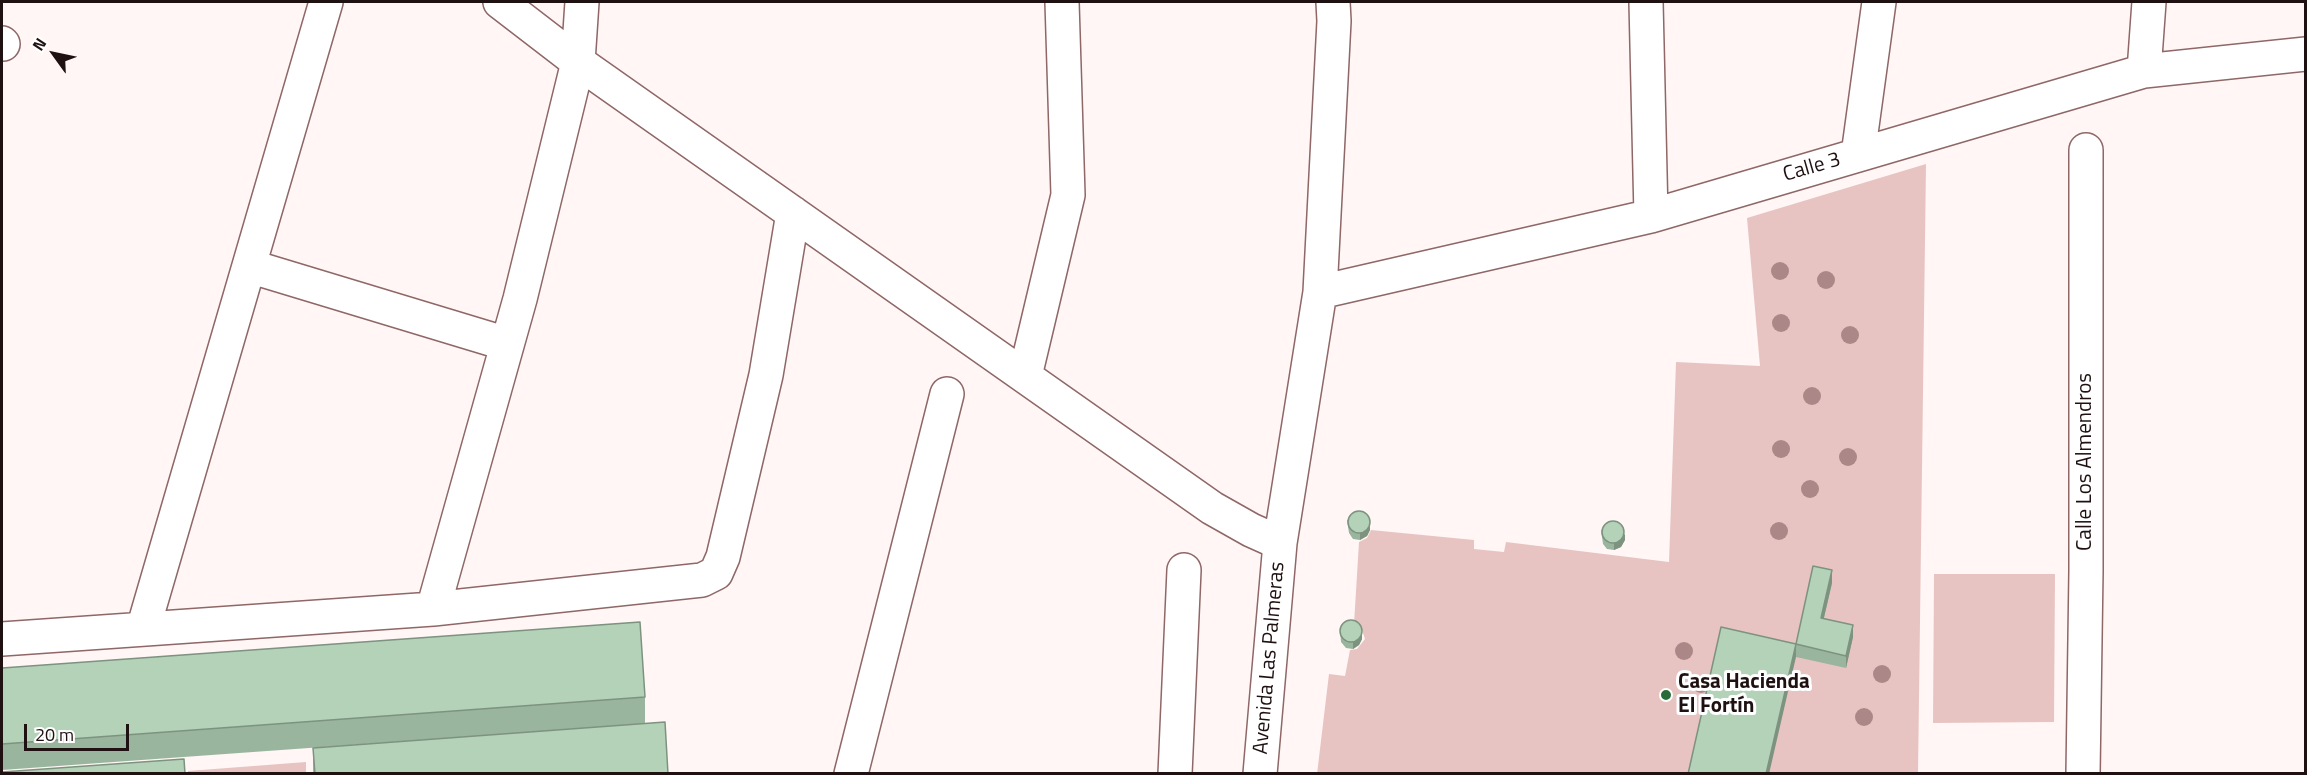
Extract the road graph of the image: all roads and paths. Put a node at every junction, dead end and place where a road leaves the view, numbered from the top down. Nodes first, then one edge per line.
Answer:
1 (326, 2) edge
2 (500, 2) edge
3 (582, 2) edge
4 (1062, 2) edge
5 (1333, 2) edge
6 (1646, 2) edge
7 (1879, 2) edge
8 (2150, 2) edge
9 (2306, 54) edge
10 (578, 62) junction
11 (2144, 71) junction
12 (2086, 150) dead end
13 (1858, 155) junction
14 (793, 213) junction
15 (1651, 216) junction
16 (249, 266) junction
17 (1320, 292) junction
18 (507, 344) junction
19 (1025, 376) junction
20 (947, 394) dead end
21 (1280, 543) junction
22 (1184, 570) dead end
23 (433, 609) junction
24 (143, 629) junction
25 (2, 639) edge
26 (851, 774) edge
27 (1175, 774) edge
28 (1260, 774) edge
29 (2083, 774) edge

1 - 16 street
2 - 10 street
3 - 10 street
4 - 19 street
5 - 17 street, Avenida Las Palmeras
6 - 15 street
7 - 13 street
8 - 11 street
9 - 11 street, Calle 3
10 - 14 street
10 - 18 street
11 - 13 street, Calle 3
12 - 29 street, Calle Los Almendros
13 - 15 street, Calle 3
14 - 19 street
14 - 23 street
15 - 17 street, Calle 3
16 - 18 street
16 - 24 street
17 - 21 street, Avenida Las Palmeras
18 - 23 street
19 - 21 street
20 - 26 street
21 - 28 street, Avenida Las Palmeras
22 - 27 street
23 - 24 street
24 - 25 street

